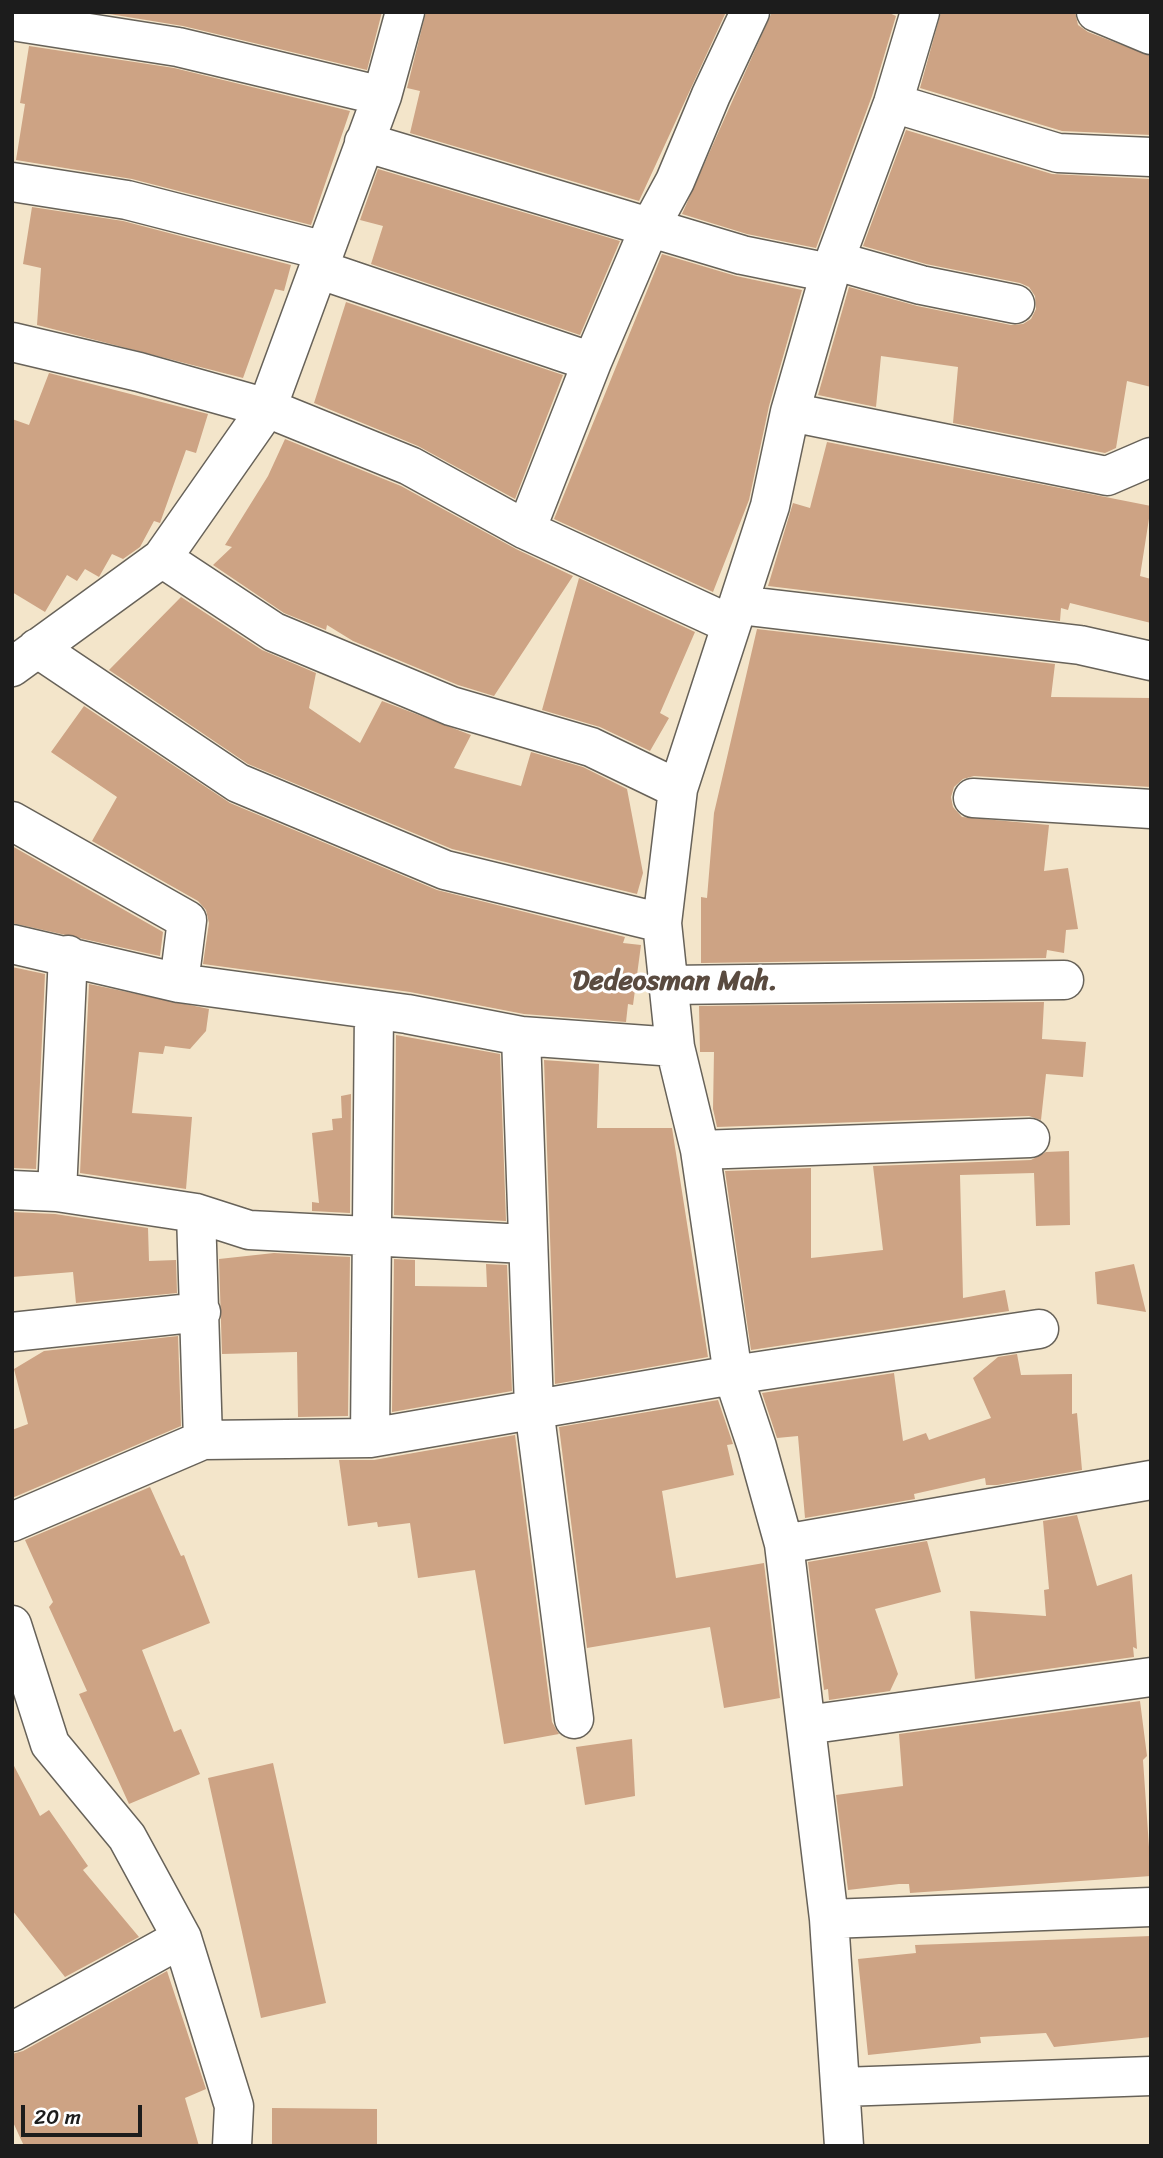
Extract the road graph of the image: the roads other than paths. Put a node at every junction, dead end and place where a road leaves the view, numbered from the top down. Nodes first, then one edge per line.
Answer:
1 (404, 12) edge
2 (750, 12) edge
3 (920, 12) edge
4 (1096, 12) edge
5 (12, 21) edge
6 (1151, 35) edge
7 (382, 96) junction
8 (893, 103) junction
9 (364, 142) junction
10 (1151, 157) edge
11 (12, 181) edge
12 (649, 229) junction
13 (322, 260) junction
14 (833, 267) junction
15 (1015, 304) dead end
16 (12, 342) edge
17 (592, 362) junction
18 (267, 408) junction
19 (790, 412) junction
20 (1151, 457) edge
21 (526, 530) junction
22 (162, 558) junction
23 (735, 615) junction
24 (25, 658) edge
25 (1151, 661) edge
26 (678, 789) junction
27 (973, 798) dead end
28 (1151, 809) edge
29 (12, 821) edge
30 (662, 923) junction
31 (12, 944) edge
32 (68, 955) junction
33 (1064, 980) dead end
34 (179, 983) junction
35 (669, 985) junction
36 (374, 1010) junction
37 (521, 1036) junction
38 (675, 1047) junction
39 (1030, 1138) dead end
40 (700, 1150) junction
41 (12, 1190) edge
42 (57, 1192) junction
43 (196, 1213) junction
44 (374, 1235) junction
45 (526, 1244) junction
46 (201, 1312) junction
47 (1039, 1329) dead end
48 (12, 1332) edge
49 (733, 1376) junction
50 (534, 1408) junction
51 (370, 1438) junction
52 (202, 1440) junction
53 (1151, 1480) edge
54 (12, 1522) edge
55 (784, 1544) junction
56 (12, 1625) edge
57 (1151, 1677) edge
58 (574, 1719) dead end
59 (806, 1725) junction
60 (1151, 1907) edge
61 (829, 1919) junction
62 (182, 1938) junction
63 (12, 2032) edge
64 (1151, 2076) edge
65 (842, 2087) junction
66 (232, 2146) edge
67 (844, 2146) edge

1 - 7 street
2 - 12 street
3 - 8 street
4 - 6 street
5 - 7 street
7 - 9 street
8 - 10 street
8 - 14 street
9 - 12 street
9 - 13 street
11 - 13 street
12 - 14 street
12 - 17 street
13 - 17 street
13 - 18 street
14 - 15 street
14 - 19 street
16 - 18 street
17 - 21 street
18 - 21 street
18 - 22 street
19 - 20 street
19 - 23 street
21 - 23 street
22 - 24 street
22 - 26 street
23 - 25 street
23 - 26 street
24 - 30 street
26 - 30 street
27 - 28 street
29 - 34 street
30 - 35 street
31 - 32 street
32 - 34 street
32 - 42 street
33 - 35 street
34 - 36 street
35 - 38 street
36 - 37 street
36 - 44 street
37 - 38 street
37 - 45 street
38 - 40 street
39 - 40 street
40 - 49 street
41 - 42 street
42 - 43 street
43 - 44 street
43 - 46 street
44 - 45 street
44 - 51 street
45 - 50 street
46 - 48 street
46 - 52 street
47 - 49 street
49 - 50 street
49 - 55 street
50 - 51 street
50 - 58 street
51 - 52 street
52 - 54 street
53 - 55 street
55 - 59 street
56 - 62 street
57 - 59 street
59 - 61 street
60 - 61 street
61 - 65 street
62 - 63 street
62 - 66 street
64 - 65 street
65 - 67 street

